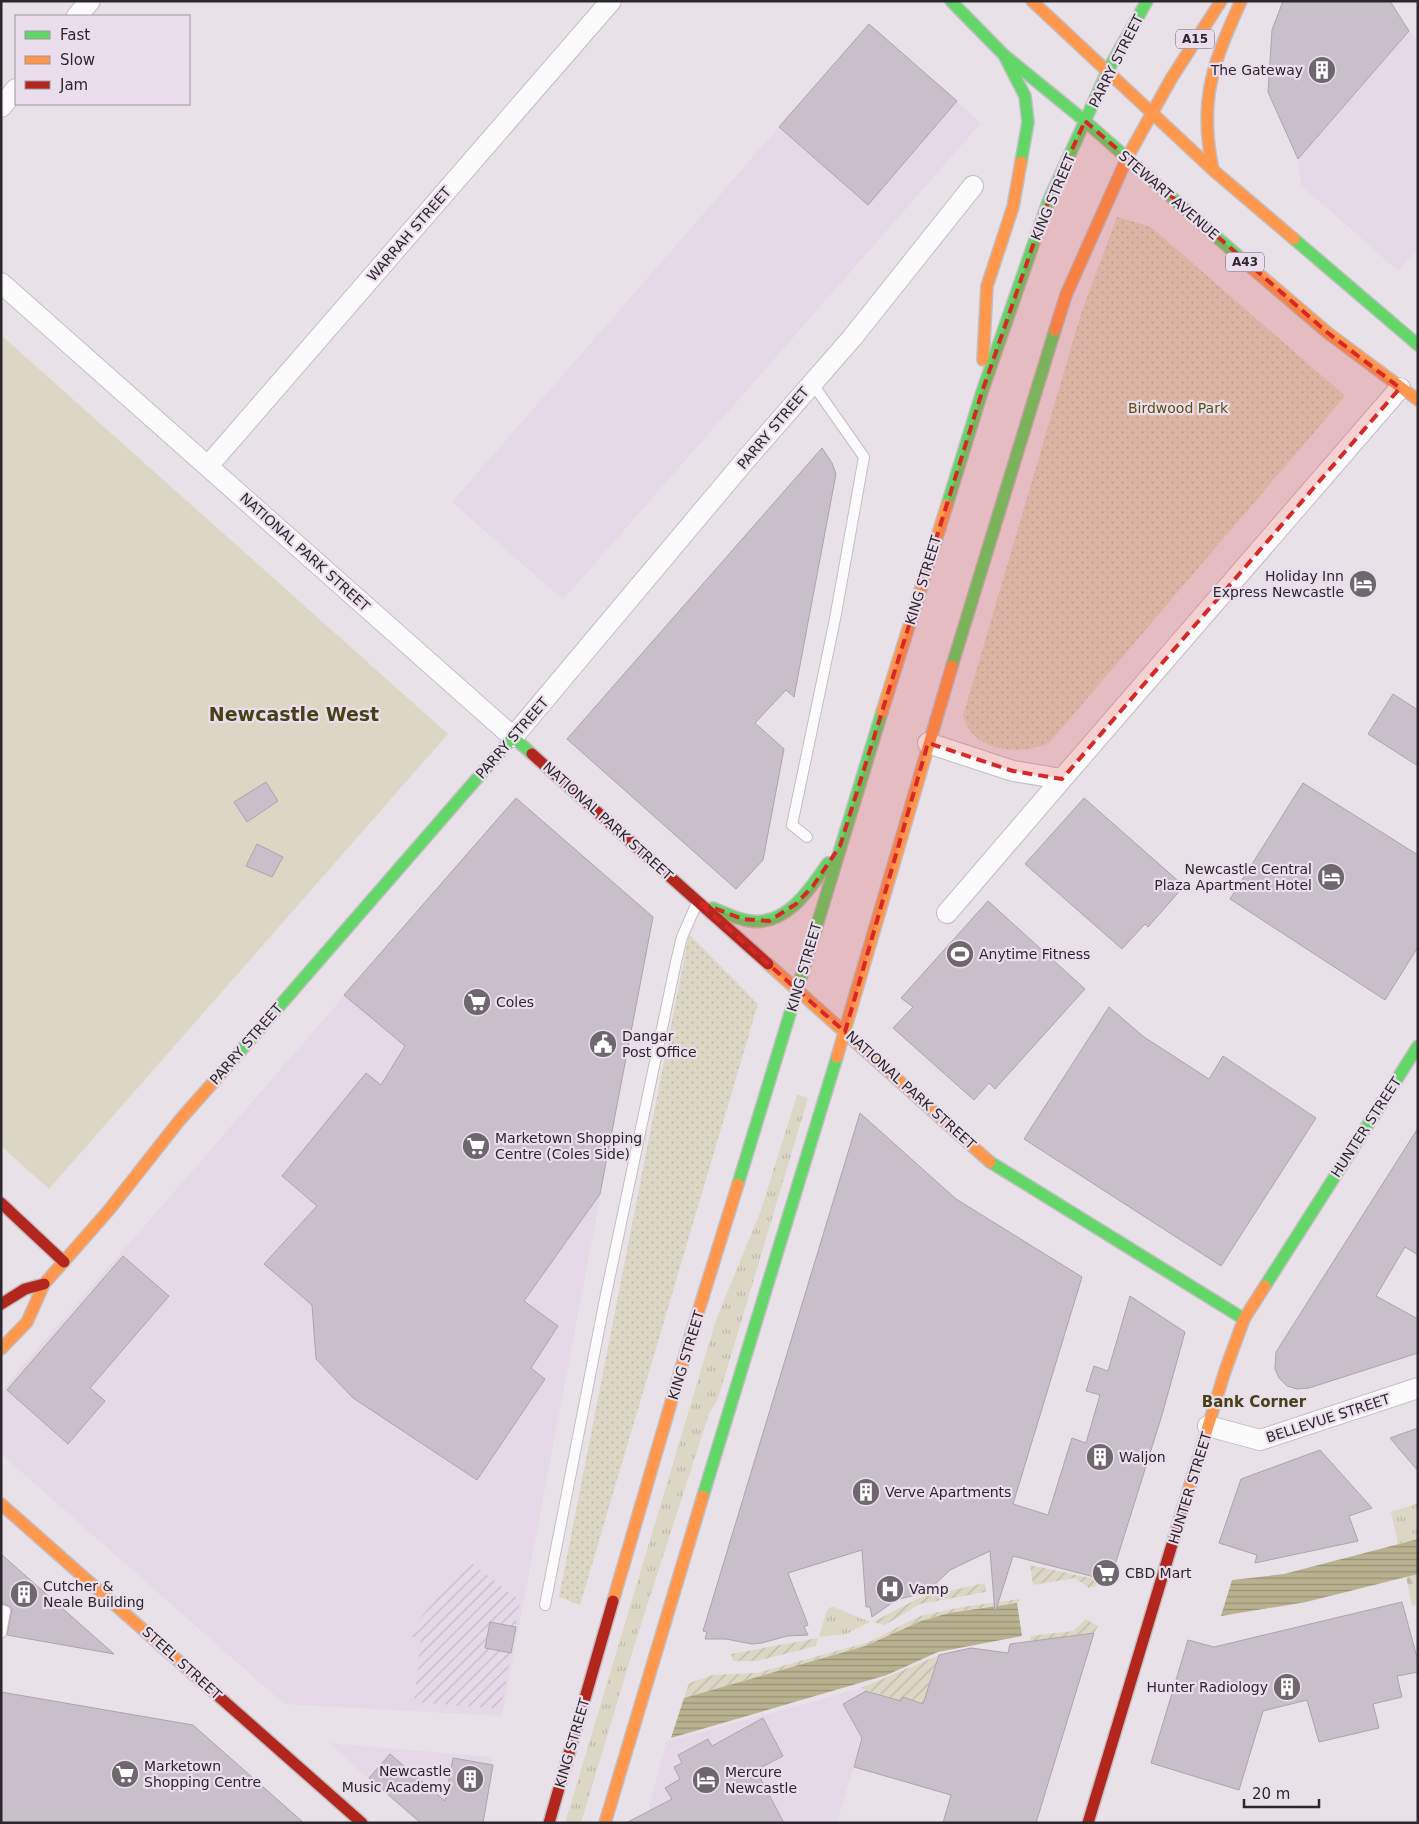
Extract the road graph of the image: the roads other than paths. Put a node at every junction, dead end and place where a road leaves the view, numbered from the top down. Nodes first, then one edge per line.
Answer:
1 (90, 1) edge
2 (611, 1) edge
3 (951, 1) edge
4 (1032, 1) edge
5 (1146, 1) edge
6 (1221, 1) edge
7 (1241, 1) edge
8 (78, 15) edge
9 (1004, 54) junction
10 (1108, 70) junction
11 (15, 90) edge
12 (1, 107) edge
13 (1152, 114) junction
14 (1085, 121) junction
15 (1127, 158) junction
16 (1213, 170) junction
17 (973, 186) dead end
18 (1, 283) edge
19 (1418, 345) edge
20 (812, 383) junction
21 (1400, 388) junction
22 (982, 392) junction
23 (1418, 400) edge
24 (208, 466) junction
25 (513, 737) junction
26 (928, 744) junction
27 (1062, 779) junction
28 (808, 837) dead end
29 (840, 846) junction
30 (698, 902) junction
31 (947, 913) dead end
32 (798, 990) junction
33 (845, 1032) junction
34 (1418, 1046) edge
35 (1, 1203) edge
36 (64, 1262) junction
37 (44, 1284) junction
38 (1, 1304) edge
39 (1244, 1319) junction
40 (1, 1349) edge
41 (1418, 1388) edge
42 (1208, 1426) junction
43 (1, 1504) edge
44 (546, 1605) dead end
45 (1, 1610) edge
46 (1, 1633) edge
47 (362, 1823) edge
48 (549, 1823) edge
49 (605, 1823) edge
50 (1088, 1823) edge

1 - 8 street
2 - 24 street, WARRAH STREET
3 - 9 main road, STEWART AVENUE / A43
4 - 10 main road
5 - 10 main road, PARRY STREET
6 - 13 main road, A15
7 - 16 main road
9 - 14 main road, STEWART AVENUE / A43
9 - 22 main road
10 - 13 main road
10 - 14 main road, PARRY STREET
11 - 12 street
13 - 15 main road, A15
13 - 16 main road
14 - 15 main road, STEWART AVENUE / A43
14 - 22 main road, KING STREET
15 - 21 main road, STEWART AVENUE / A43
15 - 26 main road
16 - 19 main road
17 - 20 street, PARRY STREET
18 - 24 street, NATIONAL PARK STREET
20 - 25 street, PARRY STREET
20 - 28 lane
21 - 23 main road, STEWART AVENUE / A43
21 - 27 street
22 - 29 main road, KING STREET
24 - 25 street, NATIONAL PARK STREET
25 - 30 main road, NATIONAL PARK STREET
25 - 36 main road, PARRY STREET
26 - 27 street
26 - 33 main road
27 - 31 street
29 - 30 main road
29 - 32 main road, KING STREET
30 - 32 main road, NATIONAL PARK STREET
30 - 44 lane
32 - 33 main road, NATIONAL PARK STREET
32 - 48 main road, KING STREET
33 - 39 main road, NATIONAL PARK STREET
33 - 49 main road
34 - 39 main road, HUNTER STREET
35 - 36 main road
36 - 37 main road, PARRY STREET
37 - 38 main road, PARRY STREET
37 - 40 main road, PARRY STREET
39 - 42 main road, HUNTER STREET
41 - 42 street, BELLEVUE STREET
42 - 50 main road, HUNTER STREET
43 - 47 main road, STEEL STREET
45 - 46 lane

